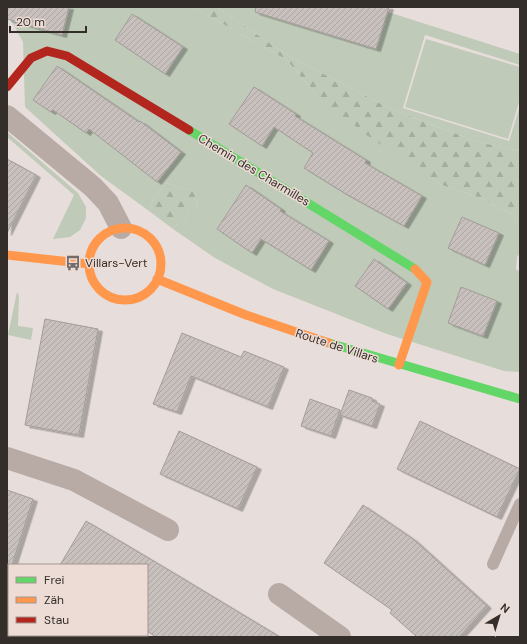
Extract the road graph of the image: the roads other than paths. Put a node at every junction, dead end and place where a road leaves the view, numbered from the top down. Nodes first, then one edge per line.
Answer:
1 (7, 87) edge
2 (7, 116) edge
3 (121, 228) junction
4 (7, 255) edge
5 (89, 264) junction
6 (158, 279) junction
7 (399, 365) junction
8 (520, 399) edge
9 (7, 458) edge
10 (520, 504) edge
11 (168, 530) dead end
12 (493, 564) dead end
13 (278, 594) dead end
14 (340, 637) edge

1 - 7 main road, Chemin des Charmilles
2 - 3 street
3 - 5 main road
3 - 6 main road
4 - 5 main road
5 - 6 main road
6 - 7 main road, Route de Villars
7 - 8 main road, Route de Villars
9 - 11 street
10 - 12 lane
13 - 14 street

